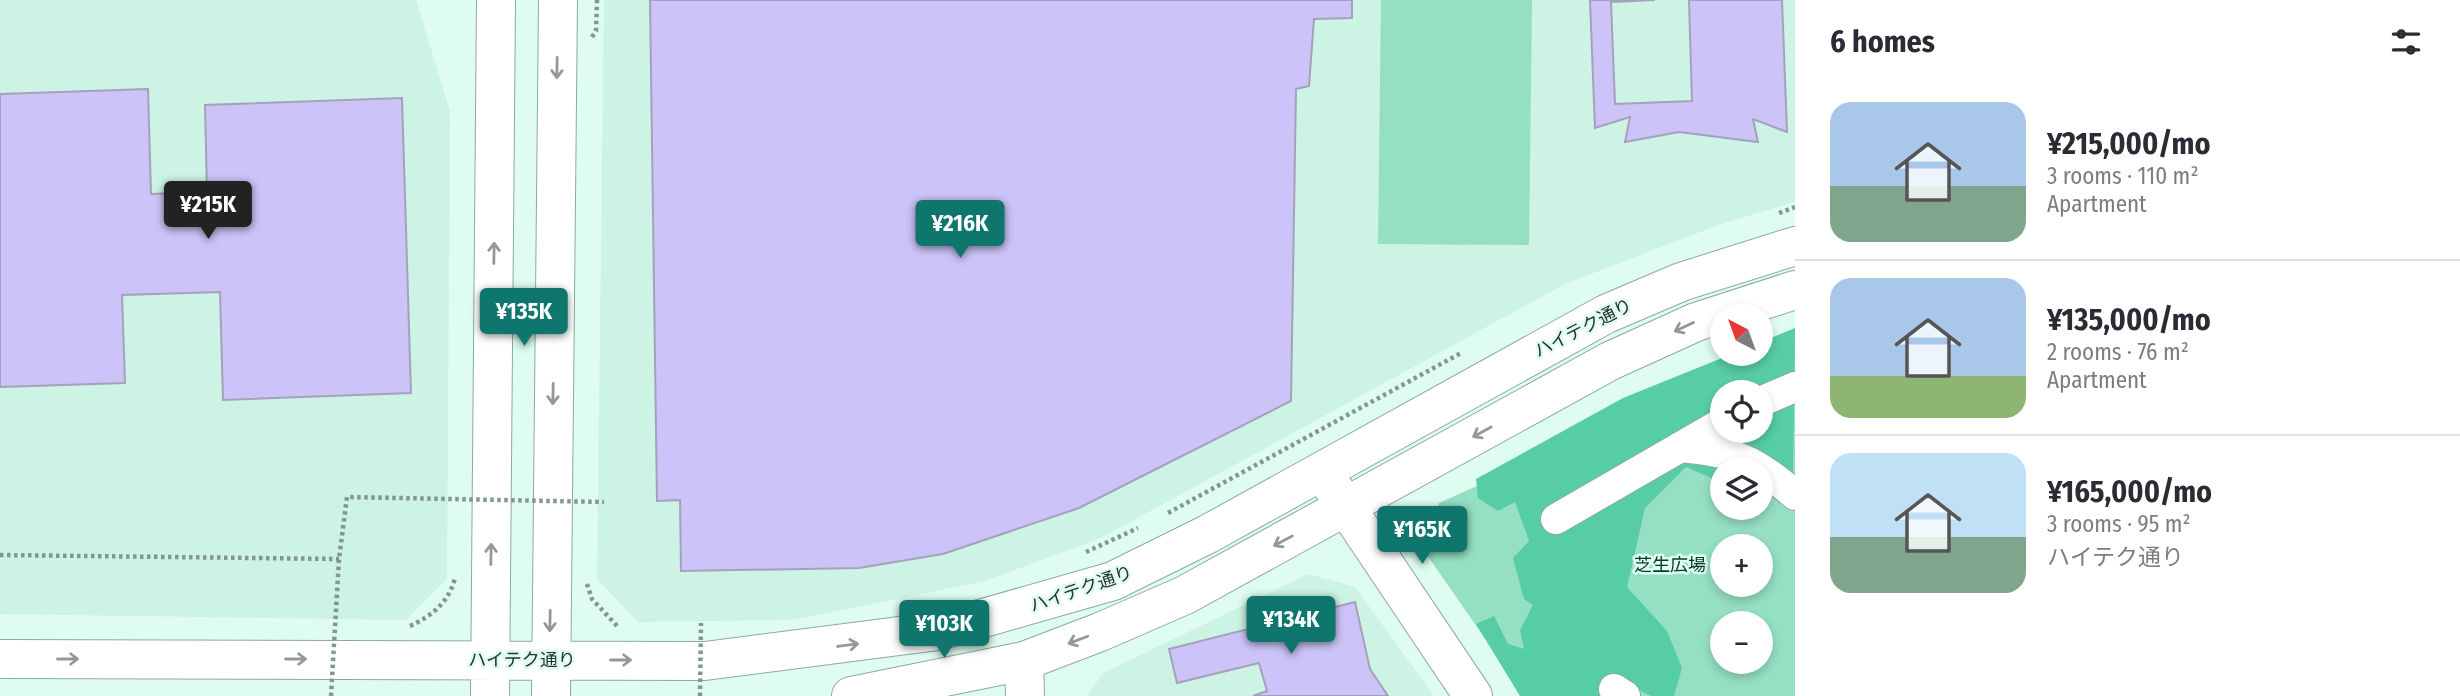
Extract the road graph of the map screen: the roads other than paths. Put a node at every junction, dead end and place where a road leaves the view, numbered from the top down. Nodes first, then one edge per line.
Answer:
1 (496, 0) edge
2 (558, 0) edge
3 (1795, 246) edge
4 (1795, 290) edge
5 (1795, 387) edge
6 (1773, 396) edge
7 (1710, 430) edge
8 (1680, 447) junction
9 (1322, 470) junction
10 (1795, 495) edge
11 (1347, 508) junction
12 (1556, 519) dead end
13 (0, 659) edge
14 (490, 678) edge
15 (550, 678) edge
16 (1025, 678) edge
17 (851, 696) edge
18 (1473, 696) edge

14 -> 1 street
2 -> 15 street
3 - 9 street, ハイテク通り
4 -> 11 street
5 - 6 street
7 - 8 street
8 - 10 street
8 - 12 street
9 - 11 street
15 -> 9 street, ハイテク通り
11 -> 16 street
11 - 18 street
13 -> 14 street, ハイテク通り
14 - 15 street, ハイテク通り
16 - 17 street

